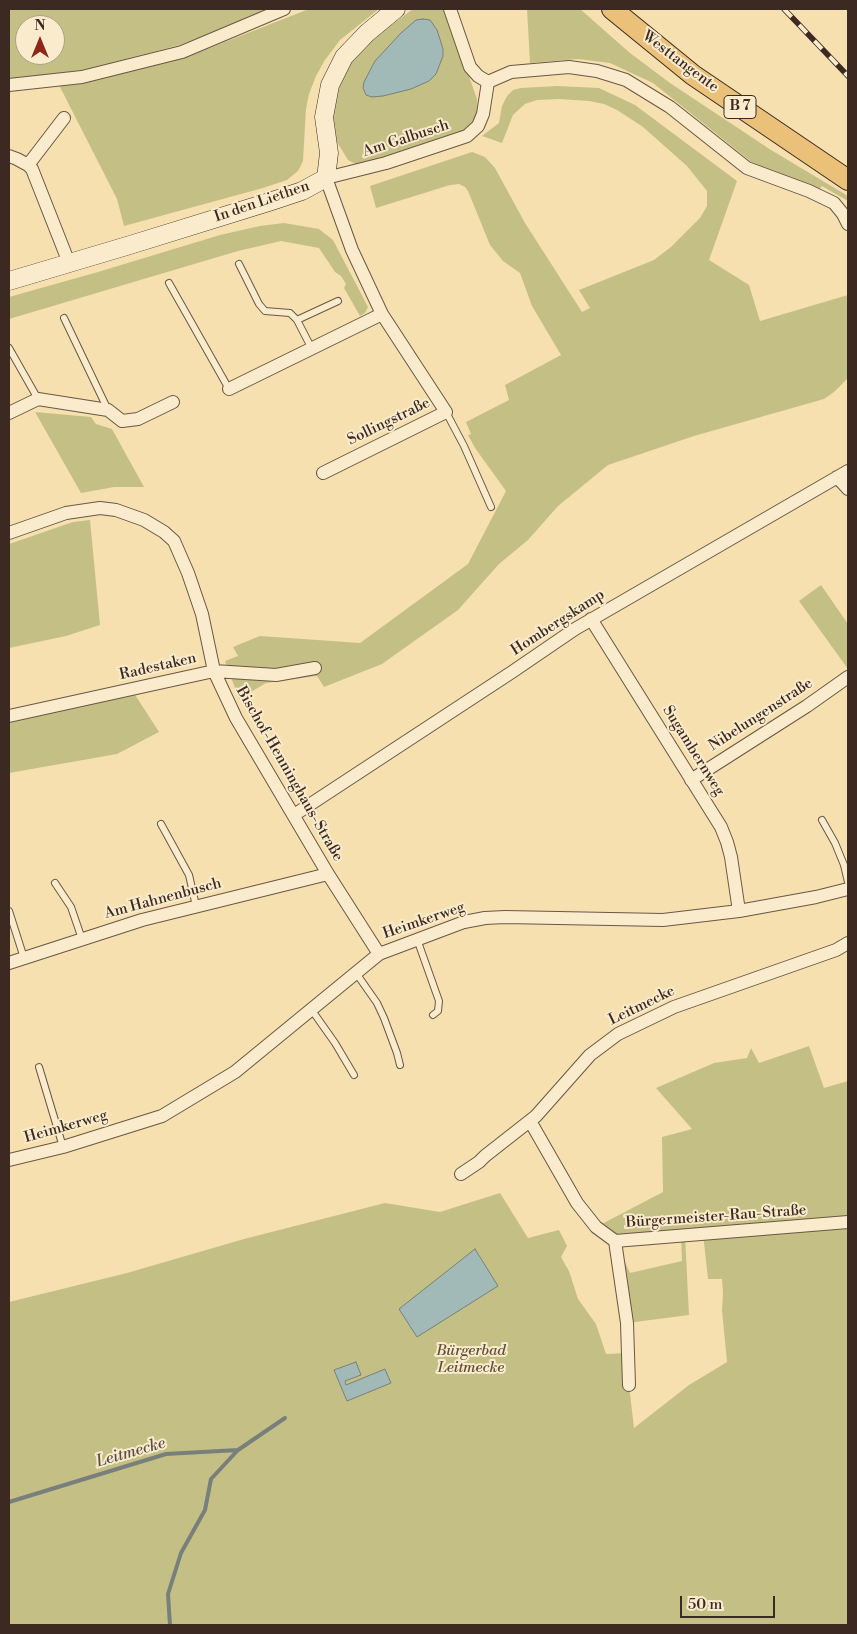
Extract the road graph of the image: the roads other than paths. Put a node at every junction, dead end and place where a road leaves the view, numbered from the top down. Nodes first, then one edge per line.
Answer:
1 (284, 9) edge
2 (396, 9) edge
3 (450, 9) edge
4 (612, 9) edge
5 (488, 82) junction
6 (9, 85) edge
7 (64, 118) dead end
8 (9, 156) edge
9 (28, 165) junction
10 (326, 178) junction
11 (848, 180) edge
12 (848, 224) edge
13 (69, 263) junction
14 (238, 264) dead end
15 (9, 281) edge
16 (170, 283) dead end
17 (338, 301) dead end
18 (382, 314) junction
19 (64, 318) dead end
20 (297, 320) junction
21 (9, 348) edge
22 (312, 350) junction
23 (229, 389) joint
24 (38, 399) junction
25 (173, 402) dead end
26 (108, 410) junction
27 (446, 412) junction
28 (9, 413) edge
29 (323, 473) dead end
30 (843, 474) edge
31 (848, 488) edge
32 (491, 508) dead end
33 (9, 533) edge
34 (591, 619) junction
35 (315, 668) dead end
36 (214, 671) junction
37 (848, 677) edge
38 (9, 716) edge
39 (691, 780) junction
40 (294, 815) junction
41 (822, 820) dead end
42 (161, 824) dead end
43 (328, 874) junction
44 (848, 882) edge
45 (55, 883) dead end
46 (848, 889) edge
47 (196, 906) junction
48 (9, 911) edge
49 (739, 911) junction
50 (82, 939) junction
51 (418, 939) junction
52 (848, 943) edge
53 (379, 954) junction
54 (24, 958) junction
55 (9, 963) edge
56 (356, 973) junction
57 (311, 1010) junction
58 (433, 1015) dead end
59 (400, 1065) dead end
60 (39, 1067) dead end
61 (354, 1075) dead end
62 (530, 1122) junction
63 (63, 1147) junction
64 (9, 1160) edge
65 (461, 1174) dead end
66 (848, 1222) edge
67 (615, 1241) junction
68 (628, 1385) dead end

1 - 6 street
2 - 10 street, In den Liethen
3 - 5 street
4 - 11 main road, Westtangente / B 7
5 - 10 street, Am Galbusch
5 - 12 street
7 - 9 street
8 - 9 street
9 - 13 street
10 - 13 street, In den Liethen
10 - 18 street, Sollingstraße
13 - 15 street, In den Liethen
14 - 20 lane
16 - 23 lane
17 - 20 lane
18 - 22 street
18 - 27 street, Sollingstraße
19 - 26 lane
20 - 22 lane
21 - 24 lane
22 - 23 street
24 - 26 street
24 - 28 street
25 - 26 street
27 - 29 street, Sollingstraße
27 - 32 lane
30 - 31 street
30 - 34 street, Hombergskamp
33 - 36 street, Bischof-Henninghaus-Straße
34 - 39 street, Sugambernweg
34 - 40 street, Hombergskamp
35 - 36 street, Radestaken
36 - 38 street, Radestaken
36 - 40 street, Bischof-Henninghaus-Straße
37 - 39 street, Nibelungenstraße
39 - 49 street, Sugambernweg
40 - 43 street, Bischof-Henninghaus-Straße
41 - 44 lane
42 - 47 lane
43 - 47 street, Am Hahnenbusch
43 - 53 street, Bischof-Henninghaus-Straße
45 - 50 lane
46 - 49 street, Heimkerweg
47 - 50 street, Am Hahnenbusch
48 - 54 lane
49 - 51 street, Heimkerweg
50 - 54 street, Am Hahnenbusch
51 - 53 street, Heimkerweg
51 - 58 lane
52 - 62 street, Leitmecke
53 - 56 street, Heimkerweg
54 - 55 street, Am Hahnenbusch
56 - 57 street, Heimkerweg
56 - 59 lane
57 - 61 lane
57 - 63 street, Heimkerweg
60 - 63 lane
62 - 65 street, Leitmecke
62 - 67 street, Bürgermeister-Rau-Straße
63 - 64 street, Heimkerweg
66 - 67 street, Bürgermeister-Rau-Straße
67 - 68 street

